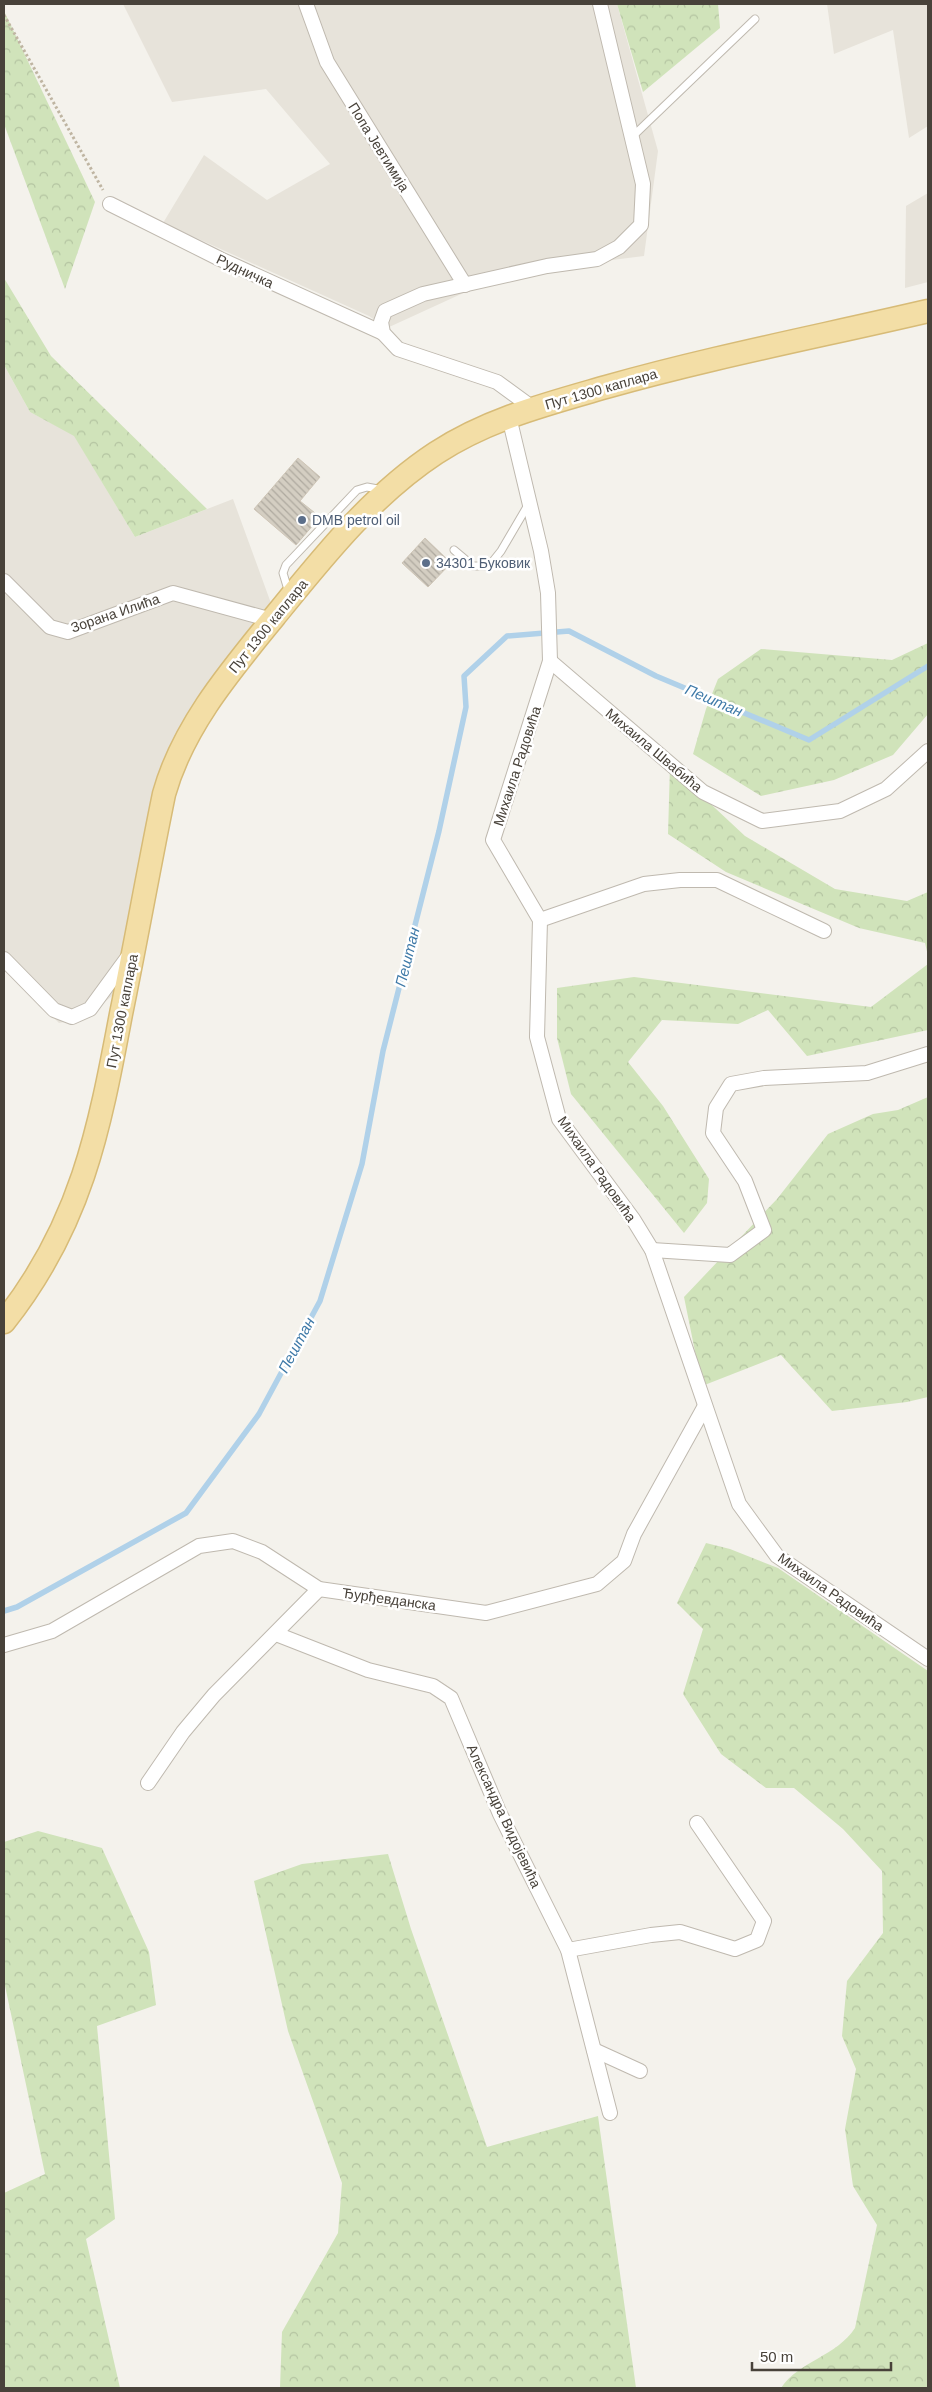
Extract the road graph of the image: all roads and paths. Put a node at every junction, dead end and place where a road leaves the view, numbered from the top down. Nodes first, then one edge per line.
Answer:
1 (306, 4) edge
2 (600, 4) edge
3 (4, 16) edge
4 (755, 19) dead end
5 (632, 137) junction
6 (110, 204) joint
7 (465, 284) junction
8 (928, 311) edge
9 (382, 333) junction
10 (534, 409) junction
11 (509, 417) junction
12 (530, 503) junction
13 (454, 550) dead end
14 (4, 581) edge
15 (272, 620) junction
16 (550, 661) junction
17 (928, 751) edge
18 (540, 920) junction
19 (824, 931) dead end
20 (135, 948) junction
21 (4, 959) edge
22 (928, 1054) edge
23 (652, 1250) junction
24 (4, 1322) edge
25 (706, 1406) junction
26 (319, 1589) junction
27 (276, 1634) junction
28 (4, 1645) edge
29 (928, 1659) edge
30 (148, 1783) dead end
31 (697, 1823) dead end
32 (568, 1950) junction
33 (594, 2050) junction
34 (640, 2070) dead end
35 (610, 2113) dead end

1 - 7 street, Попа Јевтимија
2 - 5 street
3 - 6 path
4 - 5 lane
5 - 7 street
6 - 9 street, Рудничка
7 - 9 street
8 - 10 main road, Пут 1300 каплара
9 - 10 street
10 - 11 main road, Пут 1300 каплара
11 - 12 street, Михаила Радовића
11 - 15 main road, Пут 1300 каплара
12 - 13 lane
12 - 16 street, Михаила Радовића
14 - 15 street, Зорана Илића
15 - 20 main road, Пут 1300 каплара
16 - 17 street, Михаила Швабића
16 - 18 street, Михаила Радовића
18 - 19 street
18 - 23 street, Михаила Радовића
20 - 21 street
20 - 24 main road, Пут 1300 каплара
22 - 23 street
23 - 25 street, Михаила Радовића
25 - 26 street, Ђурђевданска
25 - 29 street, Михаила Радовића
26 - 27 street
26 - 28 street, Ђурђевданска
27 - 30 street
27 - 32 street, Александра Видојевића
31 - 32 street
32 - 33 street, Александра Видојевића
33 - 34 street
33 - 35 street, Александра Видојевића

